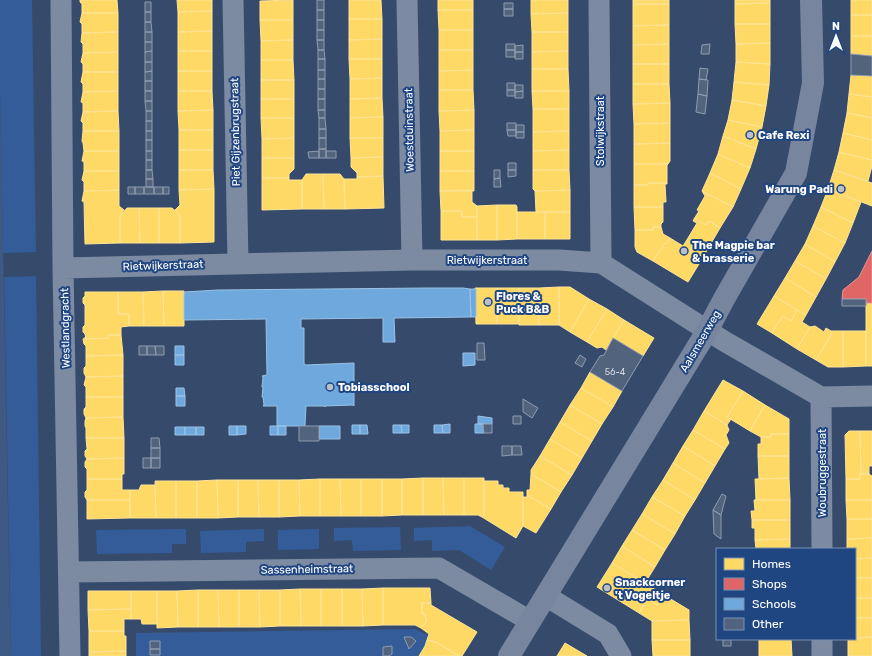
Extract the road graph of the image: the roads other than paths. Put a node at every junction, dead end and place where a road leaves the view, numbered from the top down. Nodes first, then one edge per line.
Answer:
1 (61, 0) edge
2 (233, 0) edge
3 (406, 0) edge
4 (599, 0) edge
5 (812, 0) edge
6 (412, 260) junction
7 (238, 263) junction
8 (601, 263) junction
9 (63, 268) junction
10 (707, 331) junction
11 (872, 396) edge
12 (821, 397) junction
13 (822, 548) edge
14 (70, 572) junction
15 (546, 596) junction
16 (530, 620) junction
17 (822, 640) edge
18 (70, 656) edge
19 (509, 656) edge
20 (621, 656) edge
21 (822, 656) edge

1 - 9 street, Westlandgracht
2 - 7 street, Piet Gijzenbrugstraat
3 - 6 street, Woestduinstraat
4 - 8 street, Stolwijkstraat
5 - 10 main road, Aalsmeerweg
6 - 7 street, Rietwijkerstraat
6 - 8 street, Rietwijkerstraat
7 - 9 street, Rietwijkerstraat
8 - 10 street, Rietwijkerstraat
9 - 14 street, Westlandgracht
10 - 12 street, Rietwijkerstraat
10 - 15 main road, Aalsmeerweg
11 - 12 street
12 - 13 street, Woubruggestraat
14 - 16 street, Sassenheimstraat
14 - 18 street, Westlandgracht
15 - 16 main road, Aalsmeerweg
15 - 20 street
16 - 19 main road, Aalsmeerweg
17 - 21 street

